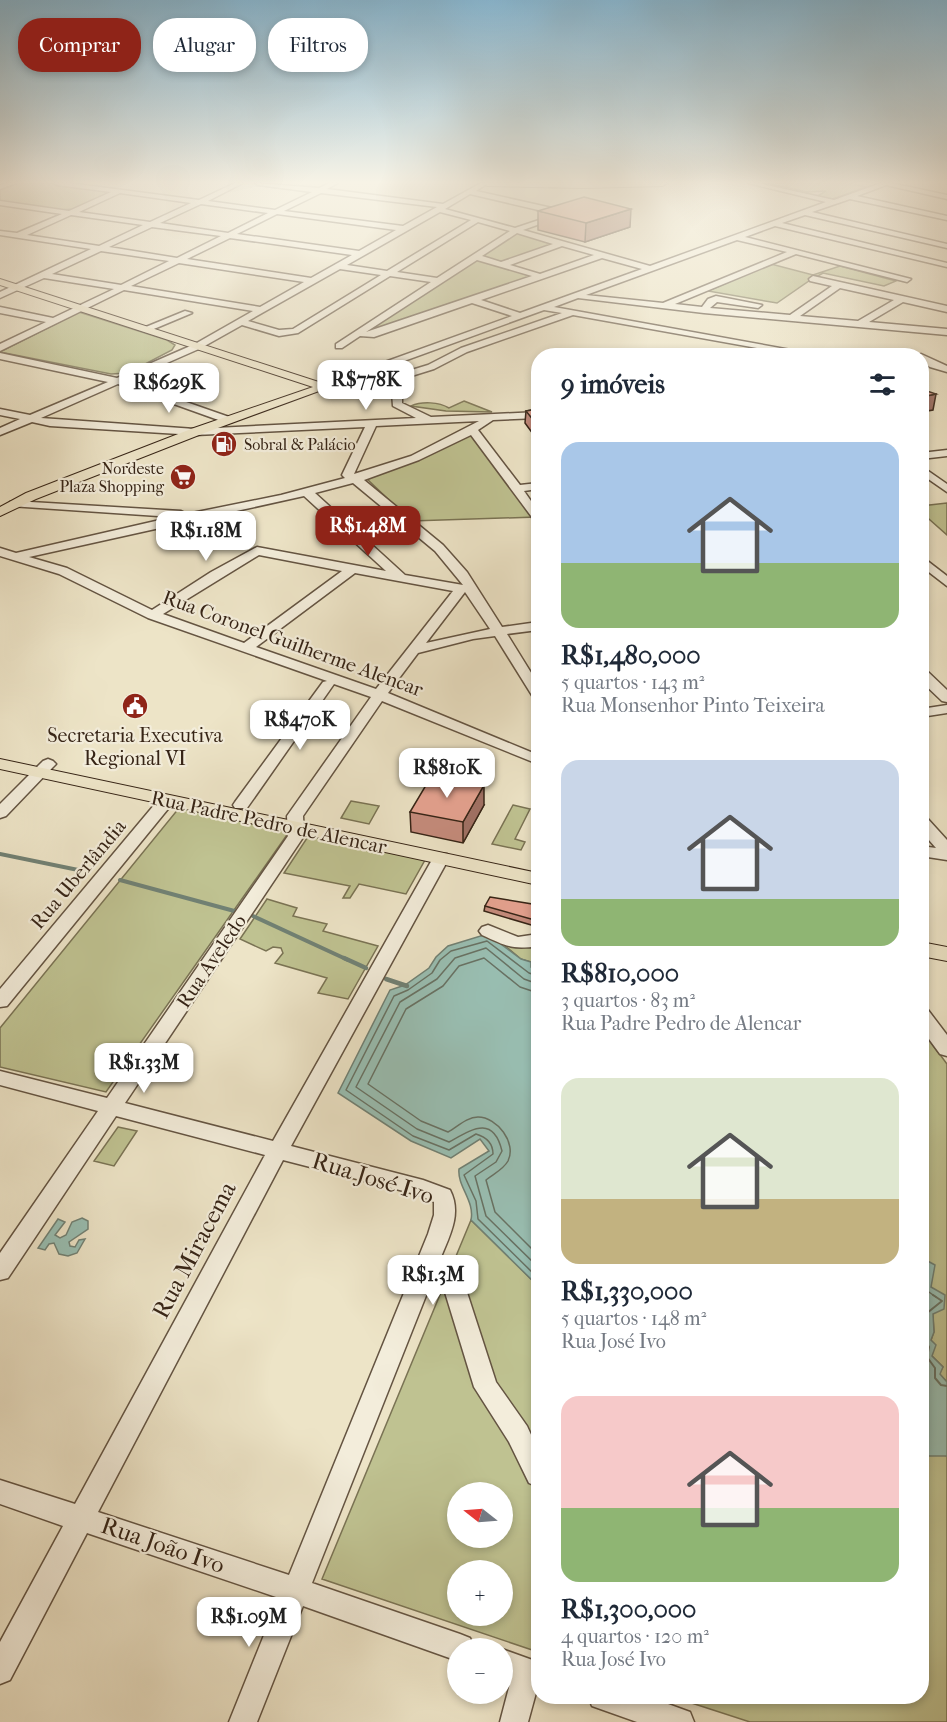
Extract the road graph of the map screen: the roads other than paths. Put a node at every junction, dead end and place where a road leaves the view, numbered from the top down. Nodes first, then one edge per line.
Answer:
1 (69, 263) edge
2 (169, 263) edge
3 (205, 263) edge
4 (344, 263) edge
5 (406, 263) edge
6 (466, 263) edge
7 (496, 263) edge
8 (506, 263) edge
9 (577, 263) edge
10 (633, 263) edge
11 (663, 263) edge
12 (766, 263) edge
13 (854, 263) edge
14 (501, 265) junction
15 (944, 265) edge
16 (339, 266) junction
17 (650, 268) junction
18 (389, 274) junction
19 (44, 275) junction
20 (916, 275) junction
21 (539, 276) junction
22 (813, 279) dead end
23 (313, 281) junction
24 (438, 281) junction
25 (0, 282) edge
26 (838, 285) junction
27 (891, 286) dead end
28 (18, 287) junction
29 (122, 287) junction
30 (646, 294) dead end
31 (0, 295) edge
32 (573, 296) junction
33 (902, 299) junction
34 (472, 300) junction
35 (674, 301) junction
36 (664, 305) junction
37 (541, 307) junction
38 (78, 308) junction
39 (947, 309) edge
40 (0, 310) edge
41 (262, 310) junction
42 (704, 310) junction
43 (572, 313) junction
44 (188, 314) dead end
45 (747, 314) junction
46 (518, 315) junction
47 (792, 318) junction
48 (54, 321) junction
49 (242, 322) junction
50 (860, 324) junction
51 (146, 329) junction
52 (947, 332) edge
53 (357, 335) junction
54 (746, 343) junction
55 (198, 346) junction
56 (339, 346) dead end
57 (0, 348) edge
58 (744, 348) edge
59 (774, 348) edge
60 (0, 356) edge
61 (929, 362) edge
62 (947, 362) edge
63 (933, 365) junction
64 (929, 366) edge
65 (947, 369) edge
66 (357, 375) junction
67 (118, 381) junction
68 (382, 382) junction
69 (324, 387) junction
70 (411, 411) junction
71 (0, 412) edge
72 (531, 413) edge
73 (507, 416) junction
74 (464, 417) junction
75 (30, 419) junction
76 (489, 419) junction
77 (228, 420) junction
78 (452, 421) junction
79 (431, 422) junction
80 (371, 425) junction
81 (473, 430) junction
82 (0, 432) edge
83 (195, 432) junction
84 (947, 453) edge
85 (929, 455) edge
86 (929, 475) edge
87 (356, 479) junction
88 (531, 487) edge
89 (523, 488) dead end
90 (947, 489) edge
91 (307, 492) junction
92 (531, 501) edge
93 (14, 504) junction
94 (0, 512) edge
95 (196, 517) junction
96 (0, 552) edge
97 (17, 556) junction
98 (947, 562) edge
99 (929, 564) edge
100 (929, 568) edge
101 (351, 570) junction
102 (401, 578) junction
103 (947, 582) edge
104 (466, 588) junction
105 (153, 615) junction
106 (531, 627) edge
107 (500, 632) junction
108 (246, 648) junction
109 (416, 650) junction
110 (929, 681) edge
111 (531, 683) edge
112 (328, 685) dead end
113 (379, 695) junction
114 (947, 698) edge
115 (947, 709) edge
116 (929, 712) edge
117 (0, 754) edge
118 (531, 757) edge
119 (0, 764) edge
120 (44, 768) junction
121 (166, 801) junction
122 (241, 805) junction
123 (0, 813) edge
124 (295, 822) junction
125 (929, 830) edge
126 (947, 850) edge
127 (929, 852) edge
128 (947, 855) edge
129 (441, 858) junction
130 (531, 867) edge
131 (531, 877) edge
132 (489, 931) dead end
133 (531, 941) edge
134 (929, 951) edge
135 (947, 954) edge
136 (929, 962) edge
137 (947, 965) edge
138 (0, 1001) edge
139 (929, 1025) edge
140 (947, 1049) edge
141 (0, 1078) edge
142 (113, 1106) junction
143 (278, 1150) junction
144 (429, 1260) junction
145 (0, 1271) edge
146 (531, 1460) edge
147 (0, 1492) edge
148 (82, 1518) junction
149 (297, 1591) junction
150 (447, 1643) edge
151 (0, 1670) edge
152 (523, 1670) edge
153 (626, 1704) edge
154 (243, 1722) edge
155 (514, 1722) edge
156 (680, 1722) edge

1 - 19 street
2 - 29 street
3 - 23 street
4 - 16 street
5 - 18 street
6 - 24 street
7 - 14 street
8 - 14 street
9 - 21 street
10 - 17 street
11 - 17 street
12 - 35 street
13 - 20 street
14 - 21 street
15 - 20 street
16 - 18 street
16 - 23 street
17 - 32 street
18 - 24 street
18 - 49 street
19 - 28 street
19 - 29 street
20 - 27 street
21 - 34 street
22 - 26 street
23 - 41 street
24 - 53 street
25 - 28 main road
26 - 33 street
26 - 47 street
28 - 31 street
28 - 38 main road
29 - 38 street
29 - 41 street
30 - 35 street
32 - 36 street
32 - 37 street
33 - 39 street
33 - 50 street
34 - 46 street
34 - 53 street
35 - 36 street
36 - 42 street
37 - 43 street
37 - 46 street
38 - 48 street
38 - 51 main road
40 - 48 street
41 - 49 street
42 - 45 street
42 - 45 street
43 - 54 street
43 - 68 street
44 - 51 street
45 - 47 street
46 - 66 street
47 - 50 street
48 - 57 street
49 - 55 street
50 - 52 street
51 - 55 main road
53 - 56 street
54 - 58 street
54 - 59 street
55 - 67 street
55 - 69 main road
60 - 67 street
61 - 63 street
62 - 63 street
63 - 64 street
63 - 65 street
66 - 68 street
66 - 69 street
67 - 75 street
67 - 77 street
68 - 70 street
69 - 77 main road
70 - 74 street
70 - 79 street
71 - 75 street
72 - 73 street
73 - 74 street
73 - 76 street
74 - 78 street
75 - 82 street
75 - 83 street
76 - 78 street
76 - 81 street
77 - 83 main road
78 - 79 street
79 - 80 street
80 - 83 street
80 - 87 street
81 - 87 street
81 - 92 street
83 - 93 main road
84 - 85 street
86 - 90 street
87 - 91 street
87 - 104 street
88 - 89 street
91 - 95 street
91 - 102 street
93 - 94 main road
93 - 95 street
95 - 97 street
96 - 97 street, Rua Coronel Guilherme Alencar
97 - 105 street, Rua Coronel Guilherme Alencar
98 - 99 street
100 - 103 street
101 - 102 street
101 - 105 street
101 - 108 street
102 - 104 street
104 - 107 street
104 - 109 street, Rua Aveledo
105 - 108 street, Rua Coronel Guilherme Alencar
106 - 107 street
107 - 109 street
107 - 111 street
108 - 113 street, Rua Coronel Guilherme Alencar
109 - 113 street, Rua Aveledo
110 - 114 street
112 - 122 street
113 - 118 street, Rua Coronel Guilherme Alencar
113 - 124 street, Rua Aveledo
115 - 116 street
117 - 120 main road, Rua Padre Pedro de Alencar
119 - 120 main road, Rua Padre Pedro de Alencar
120 - 121 main road, Rua Padre Pedro de Alencar
120 - 122 main road, Rua Padre Pedro de Alencar
120 - 123 street
121 - 124 main road, Rua Padre Pedro de Alencar
121 - 138 street, Rua Uberlândia
122 - 124 main road, Rua Padre Pedro de Alencar
124 - 129 main road, Rua Padre Pedro de Alencar
124 - 130 main road, Rua Padre Pedro de Alencar
124 - 142 street, Rua Aveledo
125 - 126 street
127 - 128 street
129 - 131 main road, Rua Padre Pedro de Alencar
129 - 143 street, Rua Miracema
132 - 133 street
134 - 135 main road
136 - 137 main road
139 - 140 street
141 - 142 street, Rua José Ivo
142 - 143 street, Rua José Ivo
142 - 145 street, Rua Aveledo
143 - 144 street, Rua José Ivo
143 - 148 street, Rua Miracema
144 - 146 street
144 - 149 street, Rua José Ivo
147 - 148 street, Rua João Ivo
148 - 149 street, Rua João Ivo
148 - 151 street, Rua Miracema
149 - 150 street, Rua João Ivo
149 - 154 street, Rua José Ivo
152 - 155 street
153 - 156 street

